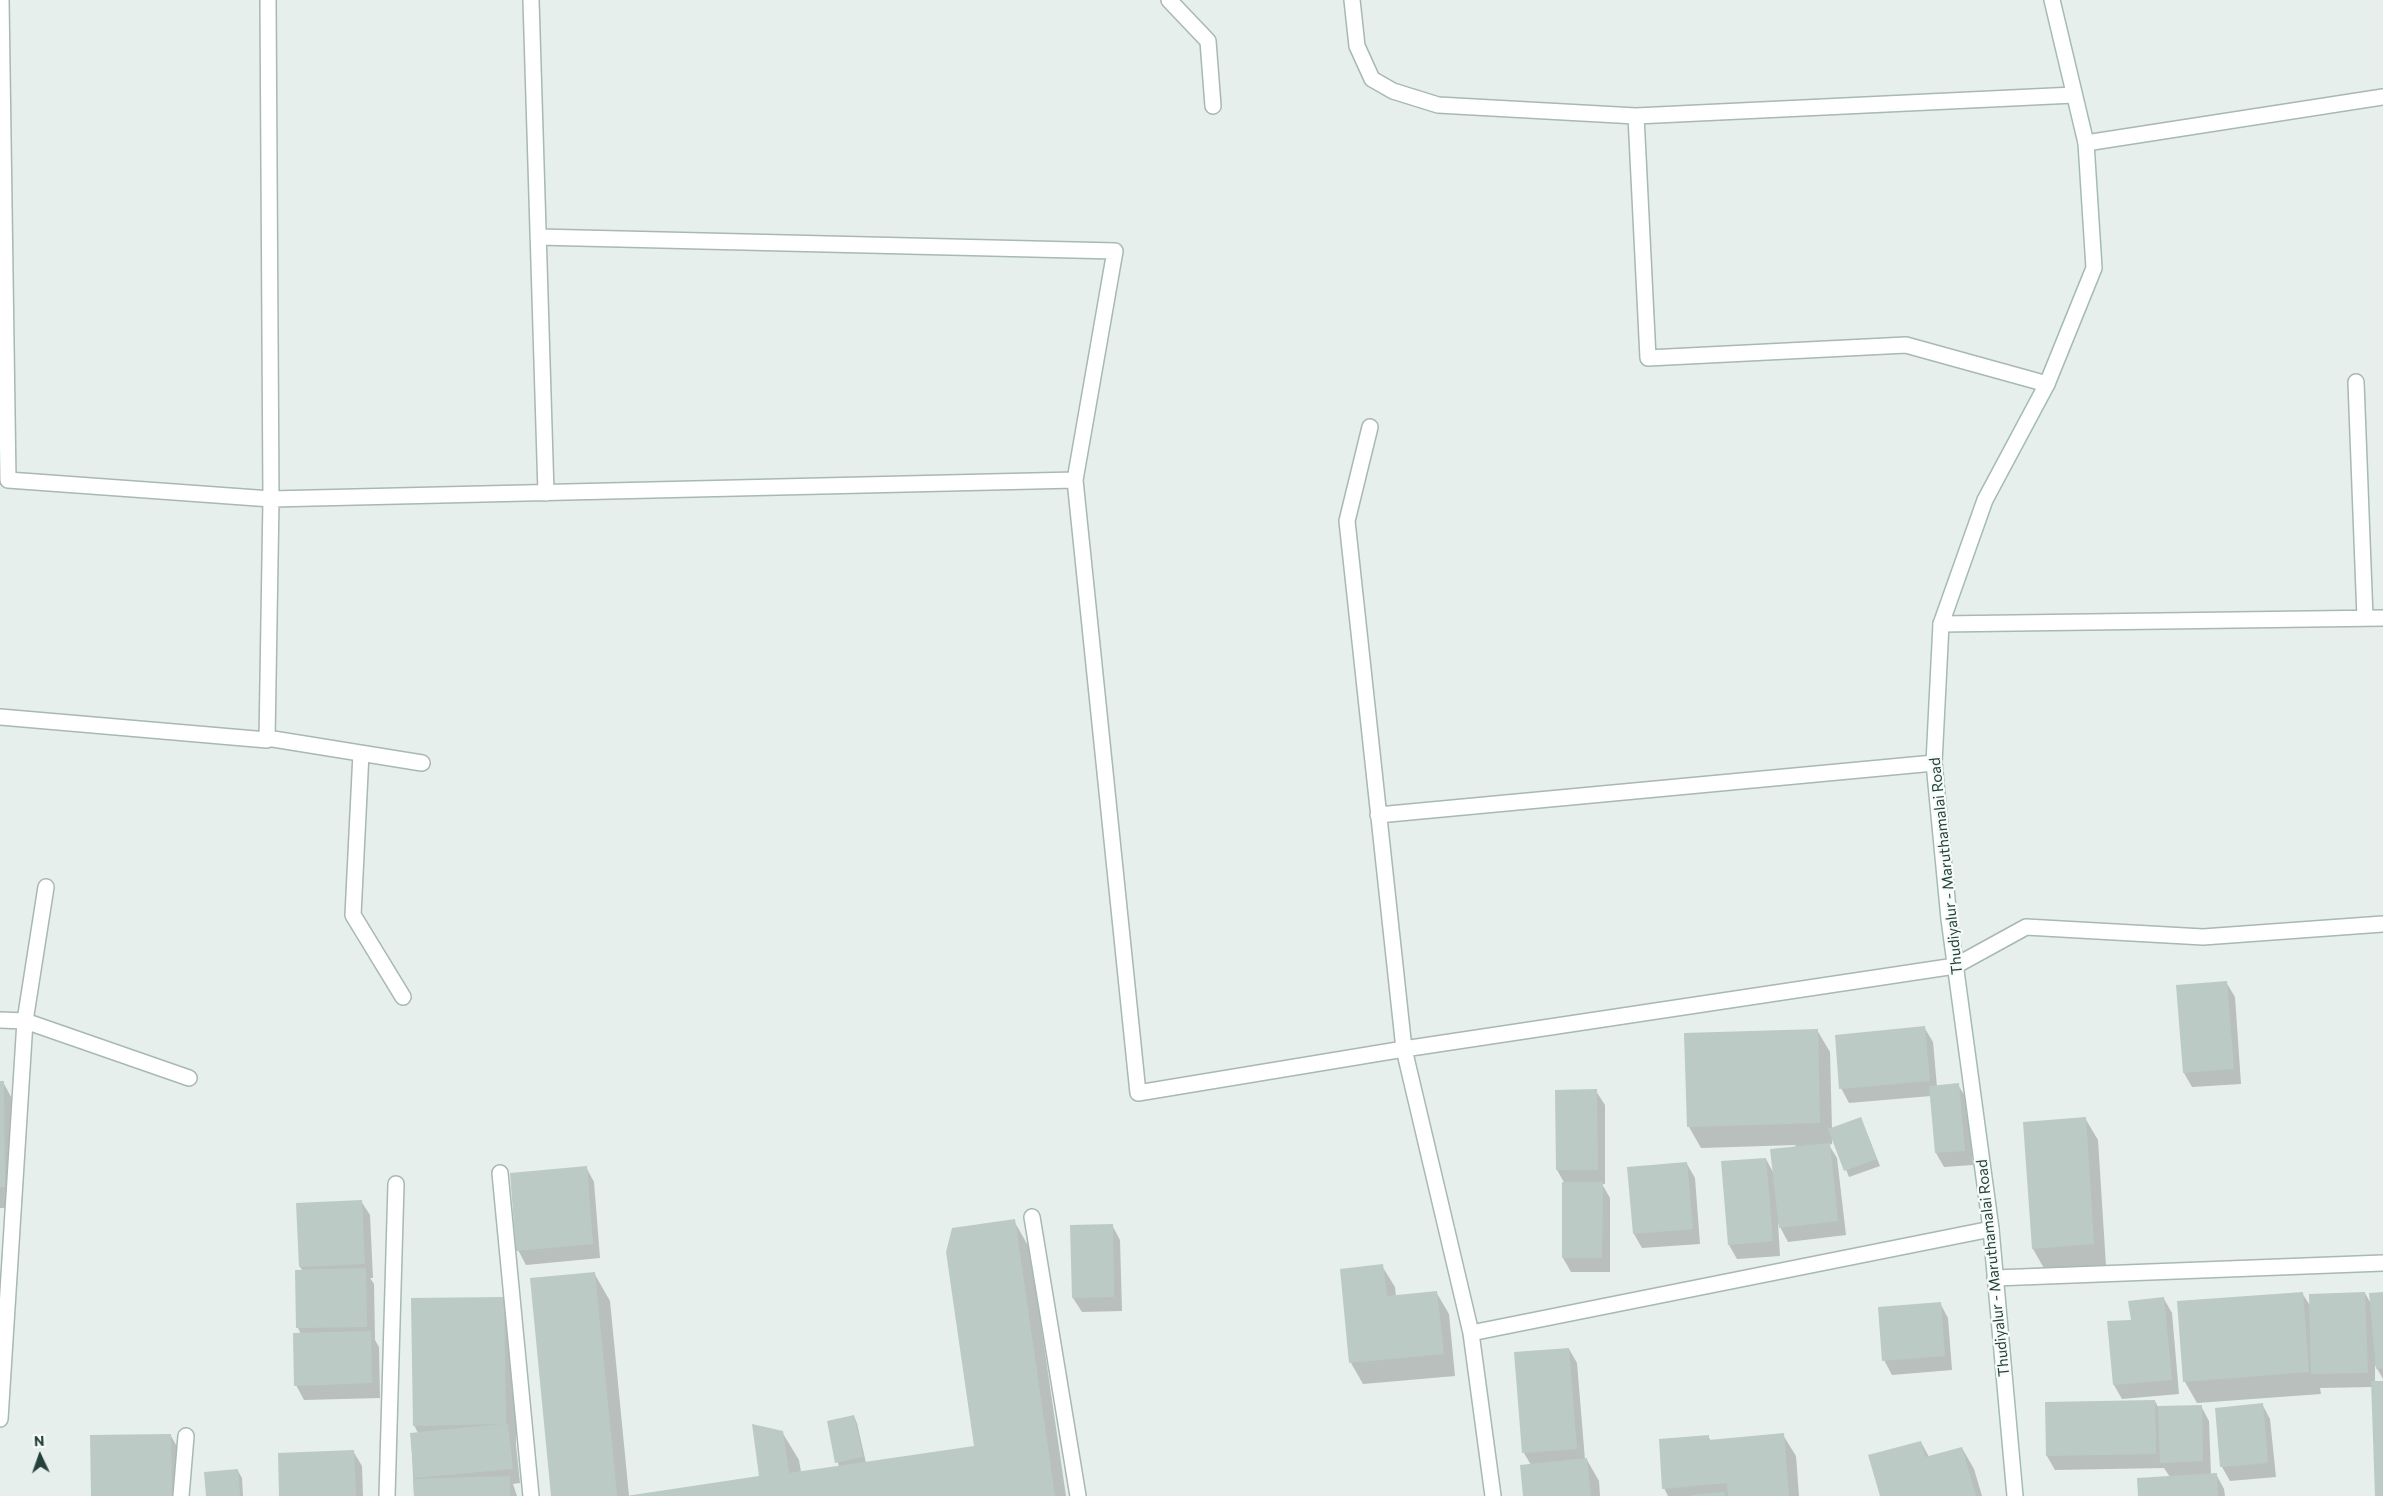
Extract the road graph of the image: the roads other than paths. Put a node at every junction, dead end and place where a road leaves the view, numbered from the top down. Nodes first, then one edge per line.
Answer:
1 (2, 0) edge
2 (268, 0) edge
3 (531, 0) edge
4 (1169, 0) edge
5 (1352, 0) edge
6 (2052, 0) edge
7 (2074, 95) junction
8 (2383, 97) edge
9 (1212, 106) dead end
10 (1636, 116) junction
11 (2086, 144) junction
12 (538, 237) junction
13 (2356, 382) dead end
14 (2048, 384) junction
15 (1370, 427) dead end
16 (4, 478) edge
17 (1075, 480) junction
18 (546, 493) junction
19 (271, 499) junction
20 (2365, 618) junction
21 (2383, 618) edge
22 (1941, 624) junction
23 (0, 718) edge
24 (267, 738) junction
25 (361, 753) junction
26 (422, 763) dead end
27 (1934, 763) junction
28 (1378, 815) junction
29 (46, 888) dead end
30 (2383, 924) edge
31 (1955, 966) junction
32 (403, 997) dead end
33 (0, 1020) edge
34 (25, 1022) junction
35 (1404, 1049) junction
36 (189, 1078) dead end
37 (500, 1172) dead end
38 (396, 1184) dead end
39 (1032, 1217) dead end
40 (1991, 1229) junction
41 (2383, 1263) edge
42 (1995, 1278) junction
43 (1471, 1333) junction
44 (2, 1356) edge
45 (0, 1419) edge
46 (186, 1436) dead end
47 (181, 1496) edge
48 (387, 1496) edge
49 (531, 1496) edge
50 (1078, 1496) edge
51 (1493, 1496) edge
52 (2015, 1496) edge

1 - 16 street
2 - 19 street
3 - 12 street
4 - 9 street
5 - 10 street
6 - 7 street, Thudiyalur - Maruthamalai Road
7 - 10 street
7 - 11 street, Thudiyalur - Maruthamalai Road
8 - 11 street
10 - 14 street
11 - 14 street, Thudiyalur - Maruthamalai Road
12 - 17 street
12 - 18 street
13 - 20 street
14 - 22 street, Thudiyalur - Maruthamalai Road
15 - 28 street
16 - 19 street
17 - 18 street
17 - 35 street
18 - 19 street
19 - 24 street
20 - 21 street
20 - 22 street
22 - 27 street, Thudiyalur - Maruthamalai Road
23 - 24 street
24 - 25 street
25 - 26 street
25 - 32 street
27 - 28 street
27 - 31 street, Thudiyalur - Maruthamalai Road
28 - 35 street
29 - 34 street
30 - 31 street
31 - 35 street
31 - 40 street, Thudiyalur - Maruthamalai Road
33 - 34 street
34 - 36 street
34 - 44 street
35 - 43 street
37 - 49 street
38 - 48 street
39 - 50 street
40 - 42 street, Thudiyalur - Maruthamalai Road
40 - 43 street
41 - 42 street
42 - 52 street, Thudiyalur - Maruthamalai Road
43 - 51 street
44 - 45 street
46 - 47 street

